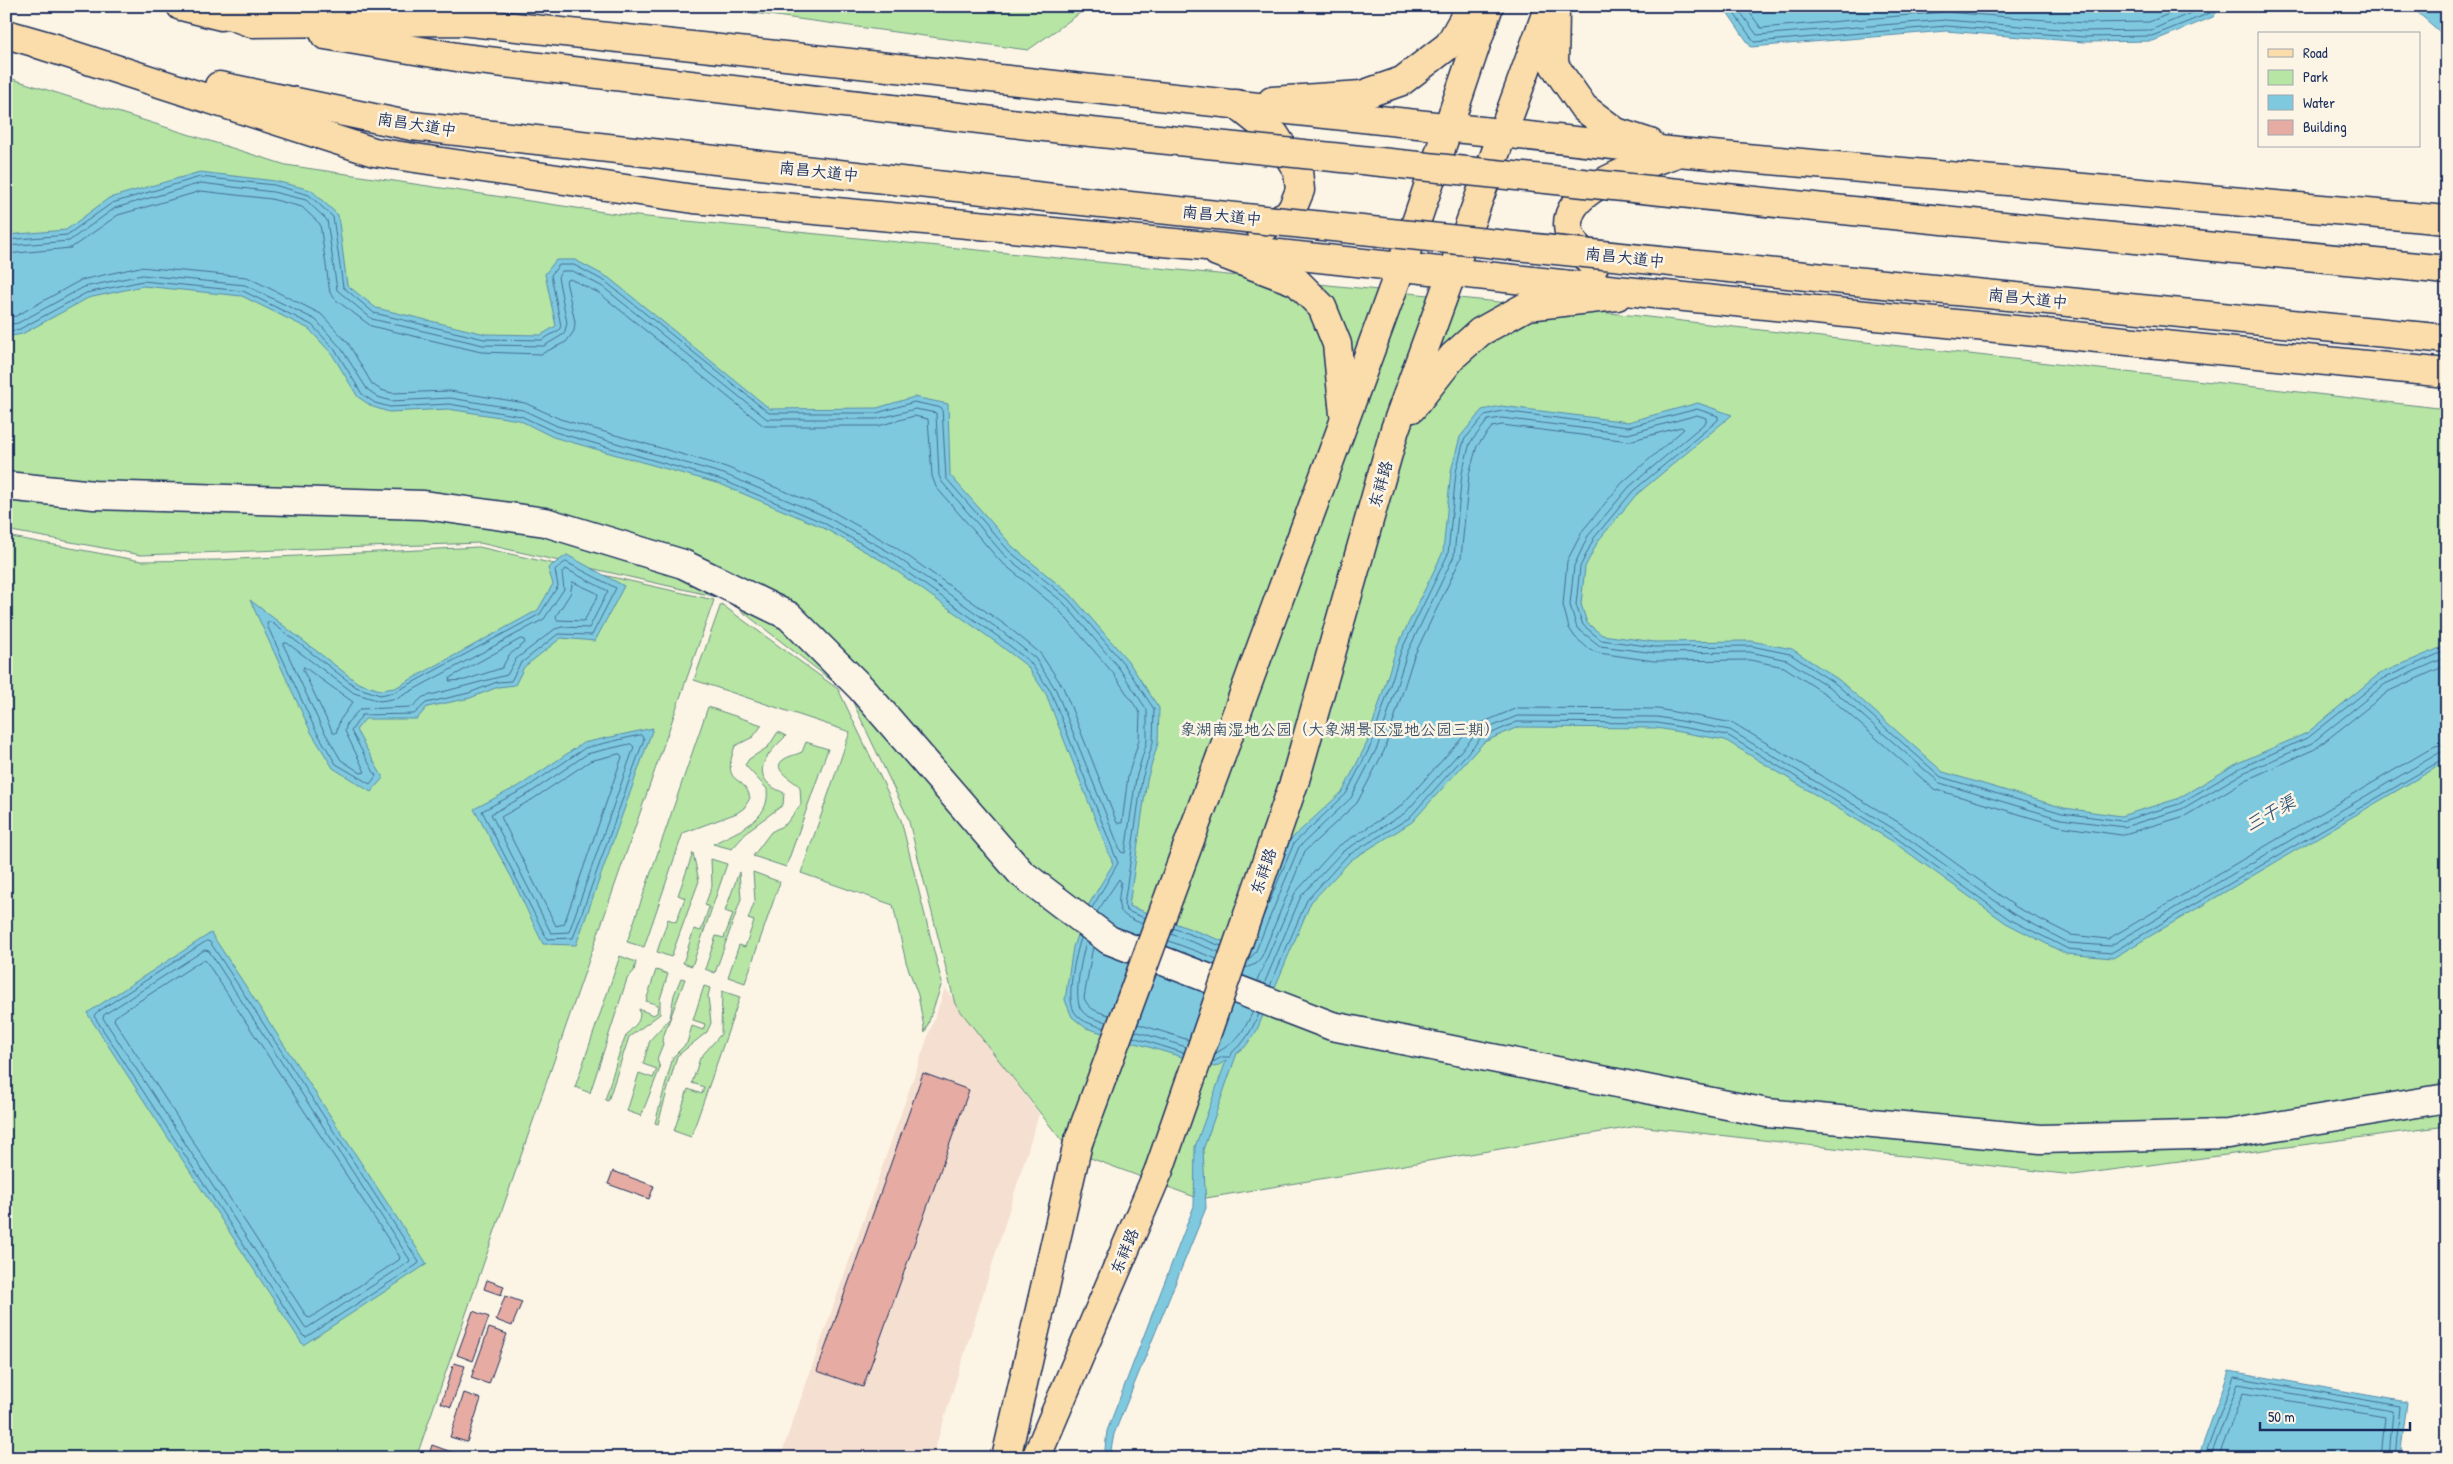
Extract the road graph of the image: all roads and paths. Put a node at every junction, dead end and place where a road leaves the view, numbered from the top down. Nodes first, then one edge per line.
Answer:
1 (181, 6) edge
2 (204, 6) edge
3 (1471, 6) edge
4 (1489, 6) edge
5 (1549, 6) edge
6 (1556, 6) edge
7 (252, 23) junction
8 (6, 34) edge
9 (38, 44) junction
10 (1236, 104) junction
11 (1448, 127) junction
12 (1504, 133) junction
13 (1678, 152) junction
14 (2447, 220) edge
15 (1196, 245) junction
16 (2447, 264) edge
17 (2408, 266) junction
18 (1401, 267) junction
19 (2447, 270) edge
20 (1454, 272) junction
21 (1645, 293) junction
22 (2447, 340) edge
23 (2447, 373) edge
24 (1345, 421) junction
25 (1395, 429) junction
26 (6, 486) edge
27 (2447, 1098) edge
28 (1006, 1458) edge
29 (1036, 1458) edge

1 - 7 main road
2 - 7 main road
3 - 10 main road
4 - 11 main road
5 - 12 main road, 东祥路
6 - 13 main road
7 - 10 main road
7 - 17 main road, bridge
8 - 9 main road, 南昌大道中
9 - 15 main road
9 - 22 main road, 南昌大道中, bridge
10 - 11 main road
10 - 15 main road
11 - 12 main road
11 - 18 main road
12 - 13 main road
12 - 20 main road, 东祥路
13 - 14 main road
13 - 21 main road
15 - 18 main road
15 - 24 main road
16 - 17 main road
17 - 19 main road
18 - 20 main road
18 - 24 main road
20 - 21 main road
20 - 25 main road, 东祥路
21 - 23 main road
21 - 25 main road
24 - 28 main road, bridge
25 - 29 main road, 东祥路, bridge
26 - 27 lane

